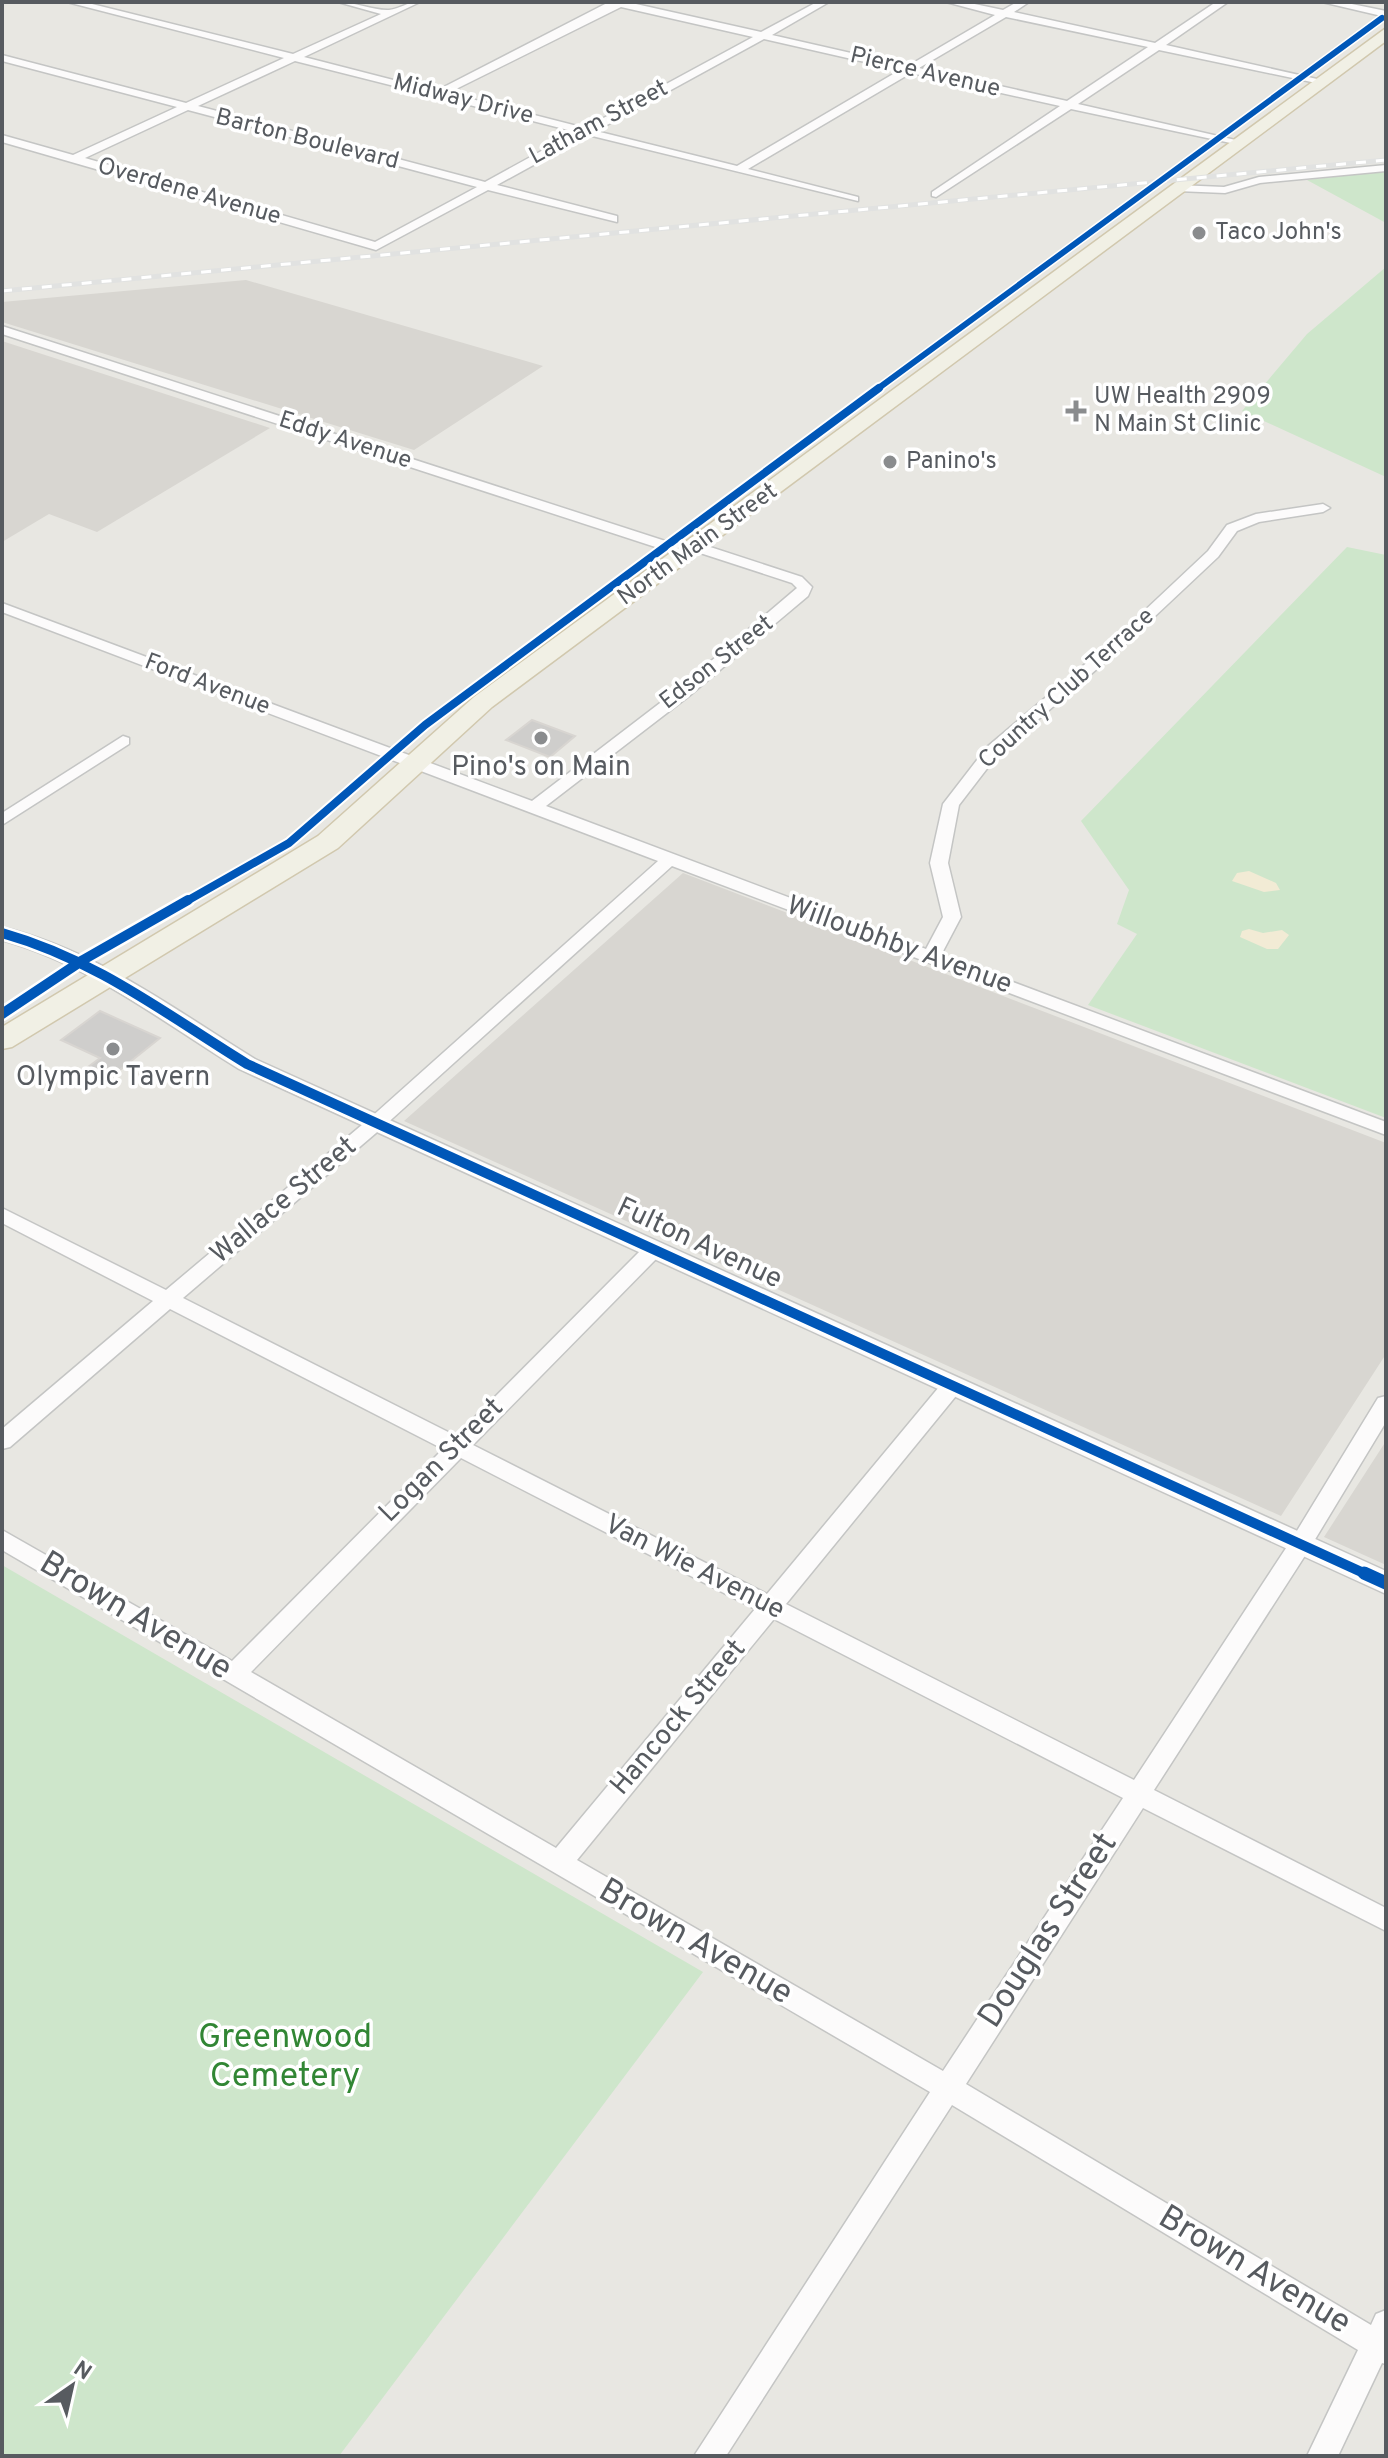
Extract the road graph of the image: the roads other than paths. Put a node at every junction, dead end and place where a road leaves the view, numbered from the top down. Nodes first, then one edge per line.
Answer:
1 (72, 2) edge
2 (343, 2) edge
3 (415, 2) edge
4 (618, 2) edge
5 (824, 2) edge
6 (951, 2) edge
7 (1024, 2) edge
8 (1223, 2) edge
9 (1327, 2) edge
10 (389, 13) junction
11 (1005, 14) junction
12 (1386, 14) edge
13 (1386, 33) edge
14 (762, 36) junction
15 (1155, 47) junction
16 (295, 57) junction
17 (2, 58) edge
18 (910, 70) junction
19 (1321, 81) junction
20 (438, 94) junction
21 (1070, 105) junction
22 (187, 109) junction
23 (584, 131) junction
24 (2, 138) edge
25 (1236, 143) junction
26 (74, 159) junction
27 (1386, 168) edge
28 (738, 170) junction
29 (484, 185) junction
30 (1177, 188) junction
31 (936, 194) dead end
32 (854, 199) dead end
33 (613, 219) dead end
34 (376, 246) joint
35 (2, 330) edge
36 (1323, 508) dead end
37 (692, 550) junction
38 (2, 607) edge
39 (123, 741) dead end
40 (411, 764) junction
41 (532, 809) junction
42 (2, 820) edge
43 (669, 860) junction
44 (2, 933) edge
45 (931, 957) junction
46 (110, 974) junction
47 (2, 1040) edge
48 (376, 1123) junction
49 (1386, 1129) edge
50 (2, 1215) edge
51 (653, 1250) junction
52 (167, 1300) junction
53 (952, 1386) junction
54 (1386, 1404) edge
55 (2, 1441) edge
56 (455, 1446) junction
57 (2, 1539) edge
58 (1300, 1545) junction
59 (1386, 1583) edge
60 (771, 1607) junction
61 (233, 1675) junction
62 (1137, 1793) junction
63 (558, 1864) junction
64 (1386, 1920) edge
65 (948, 2088) junction
66 (1383, 2339) edge
67 (709, 2456) edge
68 (1322, 2456) edge

1 - 16 street, Midway Drive
2 - 10 street
3 - 10 street
4 - 14 street, Pierce Avenue
4 - 20 street
5 - 14 street, Latham Street
6 - 11 street
7 - 11 street
8 - 15 street
9 - 12 street
10 - 16 street
11 - 15 street
11 - 18 street
13 - 19 main road, North Main Street
14 - 18 street, Pierce Avenue
14 - 23 street, Latham Street
15 - 19 street
15 - 21 street
16 - 20 street, Midway Drive
16 - 22 street
17 - 22 street, Barton Boulevard
18 - 21 street, Pierce Avenue
18 - 28 street
19 - 25 main road, North Main Street
20 - 23 street, Midway Drive
21 - 25 street, Pierce Avenue
21 - 31 street
22 - 26 street
22 - 29 street, Barton Boulevard
23 - 28 street, Midway Drive
23 - 29 street, Latham Street
24 - 26 street, Overdene Avenue
25 - 30 main road, North Main Street
26 - 34 street, Overdene Avenue
27 - 30 street
28 - 32 street, Midway Drive
29 - 33 street, Barton Boulevard
29 - 34 street, Latham Street
30 - 37 main road, North Main Street
35 - 37 street, Eddy Avenue
36 - 45 street, Country Club Terrace
37 - 40 main road, North Main Street
37 - 41 street, Edson Street
38 - 40 street, Ford Avenue
39 - 42 street
40 - 41 street, Willoubhby Avenue
40 - 46 main road, North Main Street
41 - 43 street, Willoubhby Avenue
43 - 45 street, Willoubhby Avenue
43 - 48 street, Wallace Street
44 - 46 street, Fulton Avenue
45 - 49 street, Willoubhby Avenue
46 - 47 main road, North Main Street
46 - 48 street, Fulton Avenue
48 - 51 street, Fulton Avenue
48 - 52 street, Wallace Street
50 - 52 street, Van Wie Avenue
51 - 53 street, Fulton Avenue
51 - 56 street, Logan Street
52 - 55 street, Wallace Street
52 - 56 street, Van Wie Avenue
53 - 58 street, Fulton Avenue
53 - 60 street, Hancock Street
54 - 58 street, Douglas Street
56 - 60 street, Van Wie Avenue
56 - 61 street, Logan Street
57 - 61 street, Brown Avenue
58 - 59 street, Fulton Avenue
58 - 62 street, Douglas Street
60 - 62 street, Van Wie Avenue
60 - 63 street, Hancock Street
61 - 63 street, Brown Avenue
62 - 64 street, Van Wie Avenue
62 - 65 street, Douglas Street
63 - 65 street, Brown Avenue
65 - 66 street, Brown Avenue
65 - 67 street, Douglas Street
66 - 68 street

